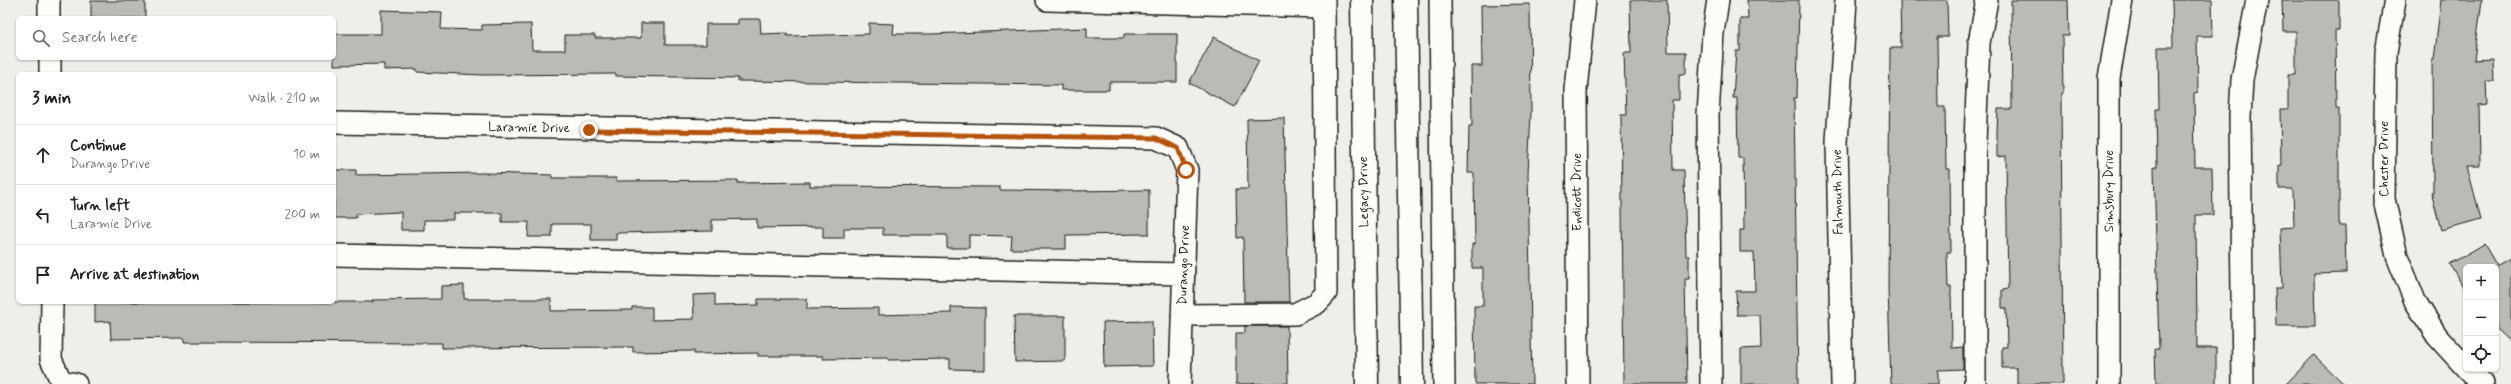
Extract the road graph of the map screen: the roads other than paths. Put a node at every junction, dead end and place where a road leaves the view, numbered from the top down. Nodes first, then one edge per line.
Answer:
1 (49, 0) edge
2 (1047, 0) edge
3 (1362, 0) edge
4 (1406, 0) edge
5 (1440, 0) edge
6 (1585, 0) edge
7 (1718, 0) edge
8 (1846, 0) edge
9 (1987, 0) edge
10 (2122, 0) edge
11 (2257, 0) edge
12 (2395, 0) edge
13 (1324, 4) edge
14 (49, 16) edge
15 (50, 60) edge
16 (50, 72) edge
17 (336, 124) edge
18 (1178, 148) joint
19 (336, 255) edge
20 (1184, 274) junction
21 (52, 304) edge
22 (1182, 315) junction
23 (2463, 366) edge
24 (2469, 372) edge
25 (68, 383) edge
26 (1180, 384) edge
27 (1367, 384) edge
28 (1412, 384) edge
29 (1444, 384) edge
30 (1578, 384) edge
31 (1711, 384) edge
32 (1842, 384) edge
33 (1975, 384) edge
34 (2109, 384) edge
35 (2243, 384) edge
36 (2482, 384) edge

1 - 14 street
2 - 13 street
3 - 27 main road, Legacy Drive
4 - 28 main road
5 - 29 street
6 - 30 street, Endicott Drive
7 - 31 street
8 - 32 street, Falmouth Drive
9 - 33 street
10 - 34 street, Simsbury Drive
11 - 35 street
12 - 23 street, Chester Drive
13 - 22 street
15 - 16 street
17 - 18 street, Laramie Drive
18 - 20 street, Durango Drive
19 - 20 street
20 - 22 street, Durango Drive
21 - 25 street
22 - 26 street, Durango Drive
24 - 36 street, Chester Drive

